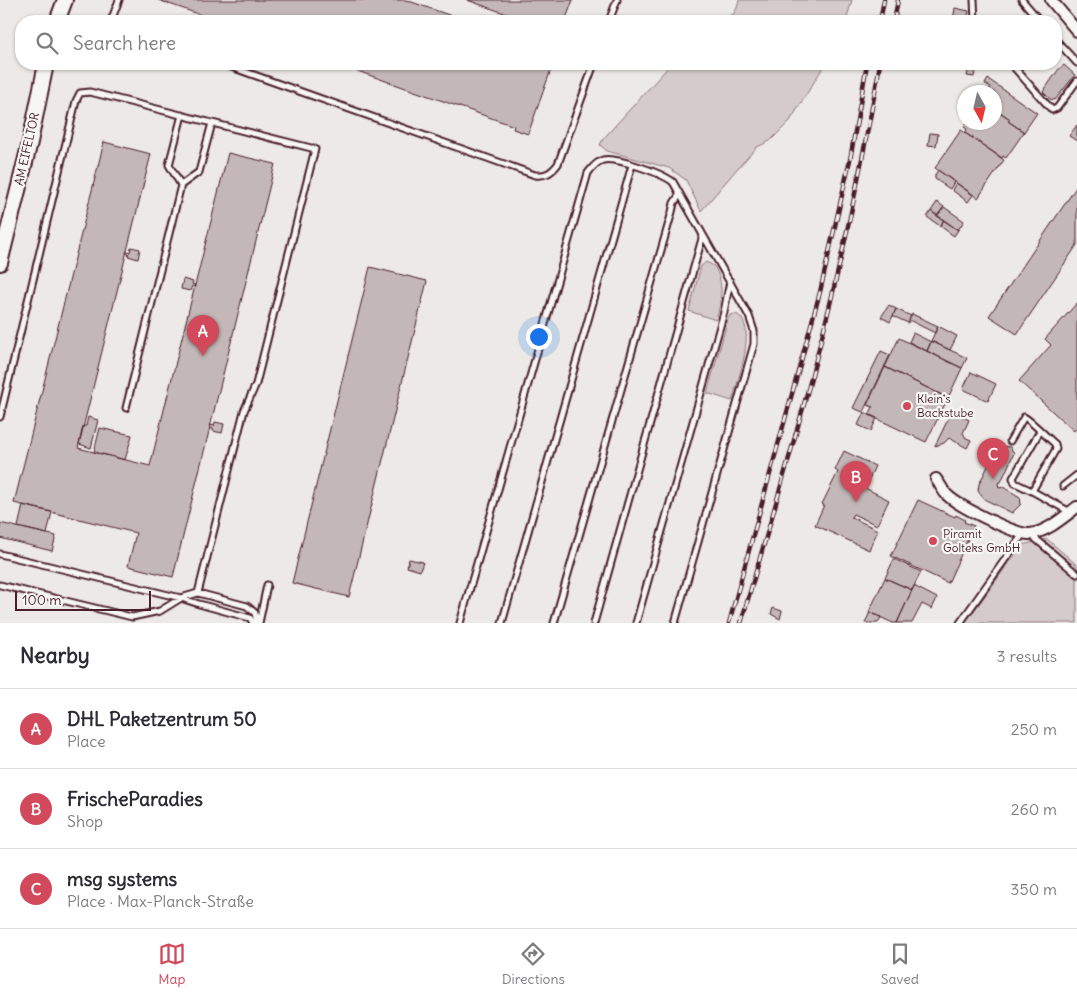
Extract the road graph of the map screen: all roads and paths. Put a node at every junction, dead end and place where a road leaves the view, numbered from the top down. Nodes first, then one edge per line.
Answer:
1 (64, 0) edge
2 (118, 0) edge
3 (616, 0) edge
4 (974, 0) edge
5 (1022, 0) edge
6 (1051, 0) edge
7 (59, 15) edge
8 (113, 15) edge
9 (611, 15) edge
10 (975, 15) edge
11 (1035, 15) edge
12 (1077, 31) edge
13 (1062, 47) edge
14 (1077, 64) edge
15 (45, 70) edge
16 (240, 70) edge
17 (592, 70) edge
18 (1016, 70) edge
19 (1077, 81) edge
20 (182, 116) junction
21 (212, 123) junction
22 (632, 165) junction
23 (181, 185) junction
24 (680, 194) junction
25 (703, 234) junction
26 (0, 263) edge
27 (730, 281) junction
28 (126, 408) dead end
29 (0, 417) edge
30 (1040, 432) junction
31 (1010, 441) dead end
32 (1077, 475) edge
33 (936, 479) dead end
34 (1063, 486) dead end
35 (1032, 491) junction
36 (1074, 510) edge
37 (1026, 534) junction
38 (0, 554) edge
39 (1077, 574) edge
40 (0, 584) edge
41 (267, 585) dead end
42 (198, 593) junction
43 (181, 598) junction
44 (256, 623) edge
45 (460, 623) edge
46 (502, 623) edge
47 (554, 623) edge
48 (594, 623) edge
49 (636, 623) edge
50 (675, 623) edge
51 (960, 623) edge

1 - 7 main road
2 - 8 lane
3 - 9 lane
4 - 10 lane
5 - 11 lane
6 - 12 street
13 - 14 lane
15 - 26 main road, AM EIFELTOR
16 - 17 lane
18 - 19 lane
20 - 21 lane
20 - 23 lane
20 - 29 lane
21 - 23 lane
21 - 42 lane
22 - 24 lane
22 - 45 lane
22 - 46 lane
23 - 28 lane
24 - 25 lane
24 - 47 lane
25 - 27 lane
25 - 48 lane
27 - 49 lane
27 - 50 lane
30 - 31 lane
30 - 35 lane
30 - 35 lane
32 - 34 lane
33 - 37 street
35 - 36 lane
36 - 37 street
37 - 39 lane
37 - 51 lane
38 - 43 lane
40 - 43 lane
41 - 44 lane
42 - 43 lane
42 - 44 lane
43 - 44 lane

